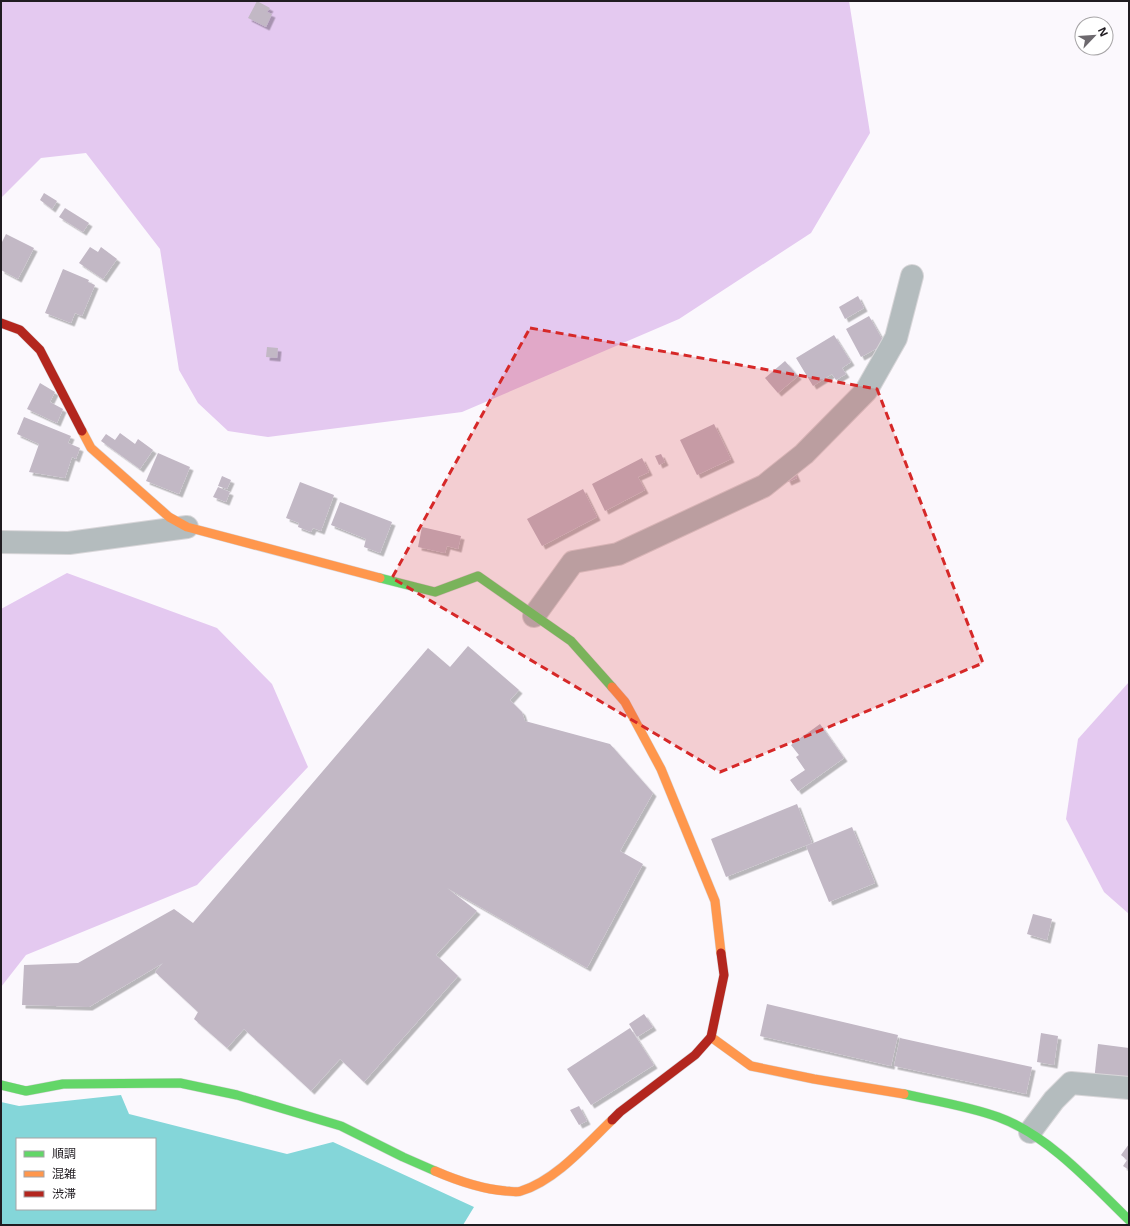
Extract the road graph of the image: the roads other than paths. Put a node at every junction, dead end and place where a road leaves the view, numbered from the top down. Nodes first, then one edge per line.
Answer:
1 (912, 276) dead end
2 (1, 323) edge
3 (187, 527) junction
4 (1, 542) edge
5 (534, 616) junction
6 (711, 1037) junction
7 (1, 1085) edge
8 (1129, 1088) edge
9 (1030, 1132) junction
10 (1129, 1220) edge

1 - 5 street
2 - 3 street
3 - 4 street
3 - 5 street
5 - 6 street
6 - 7 street
6 - 9 street
8 - 9 street
9 - 10 street

